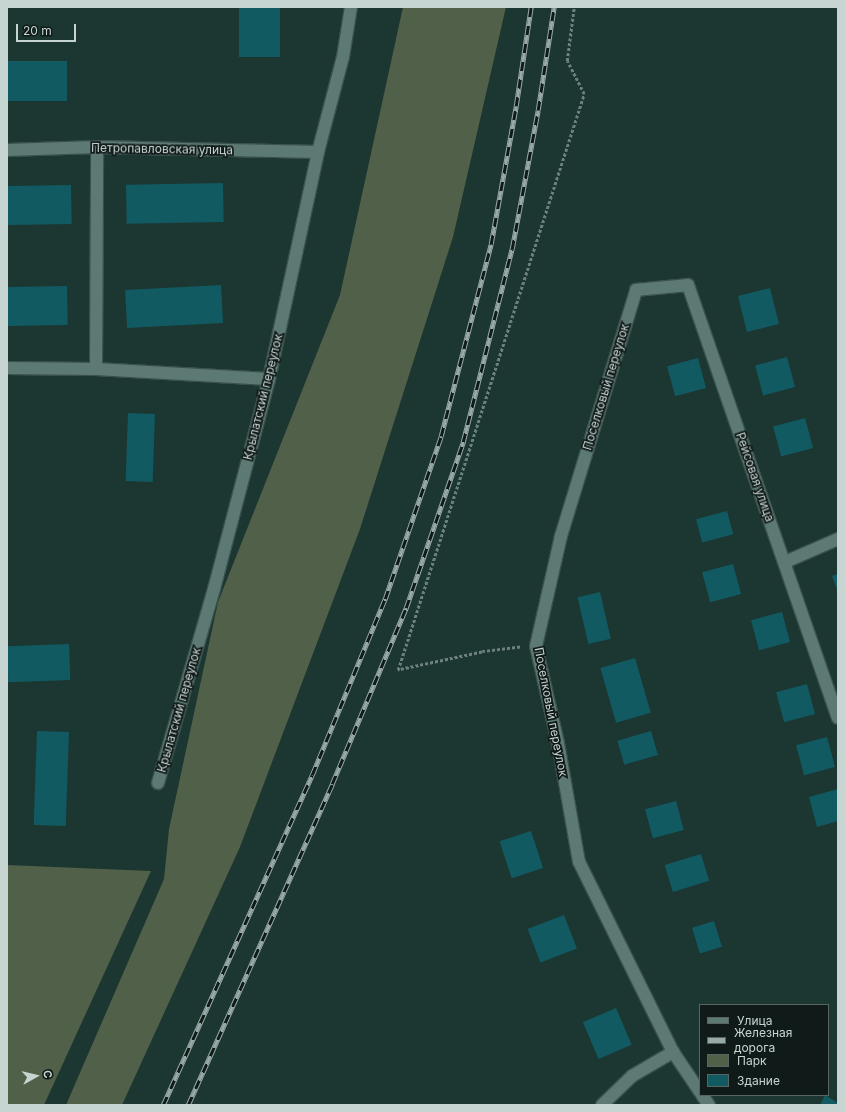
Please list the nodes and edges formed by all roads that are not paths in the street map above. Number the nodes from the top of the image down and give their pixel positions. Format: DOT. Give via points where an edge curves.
graph roads {
  1 [pos="351,7"];
  2 [pos="97,147"];
  3 [pos="7,150"];
  4 [pos="318,152"];
  5 [pos="636,290"];
  6 [pos="7,368"];
  7 [pos="96,369"];
  8 [pos="269,379"];
  9 [pos="838,539"];
  10 [pos="785,562"];
  11 [pos="838,718"];
  12 [pos="158,783"];
  13 [pos="673,1052"];
  14 [pos="699,1091"];
  15 [pos="703,1096"];
  16 [pos="602,1105"];
  17 [pos="708,1105"];
  1 -- 4 [label="street, Крылатский переулок" via="343,57"];
  2 -- 3 [label="street, Петропавловская улица"];
  2 -- 4 [label="street, Петропавловская улица"];
  2 -- 7 [label="street"];
  4 -- 8 [label="street, Крылатский переулок"];
  5 -- 10 [label="street, Рейсовая улица" via="688,285"];
  5 -- 13 [label="street, Поселковый переулок" via="560,536 536,646 558,743 580,862"];
  6 -- 7 [label="street"];
  7 -- 8 [label="street"];
  8 -- 12 [label="street, Крылатский переулок" via="214,589"];
  9 -- 10 [label="street"];
  10 -- 11 [label="street, Рейсовая улица"];
  13 -- 14 [label="street, Поселковый переулок"];
  13 -- 16 [label="street" via="632,1076"];
  15 -- 17 [label="street"];
}
